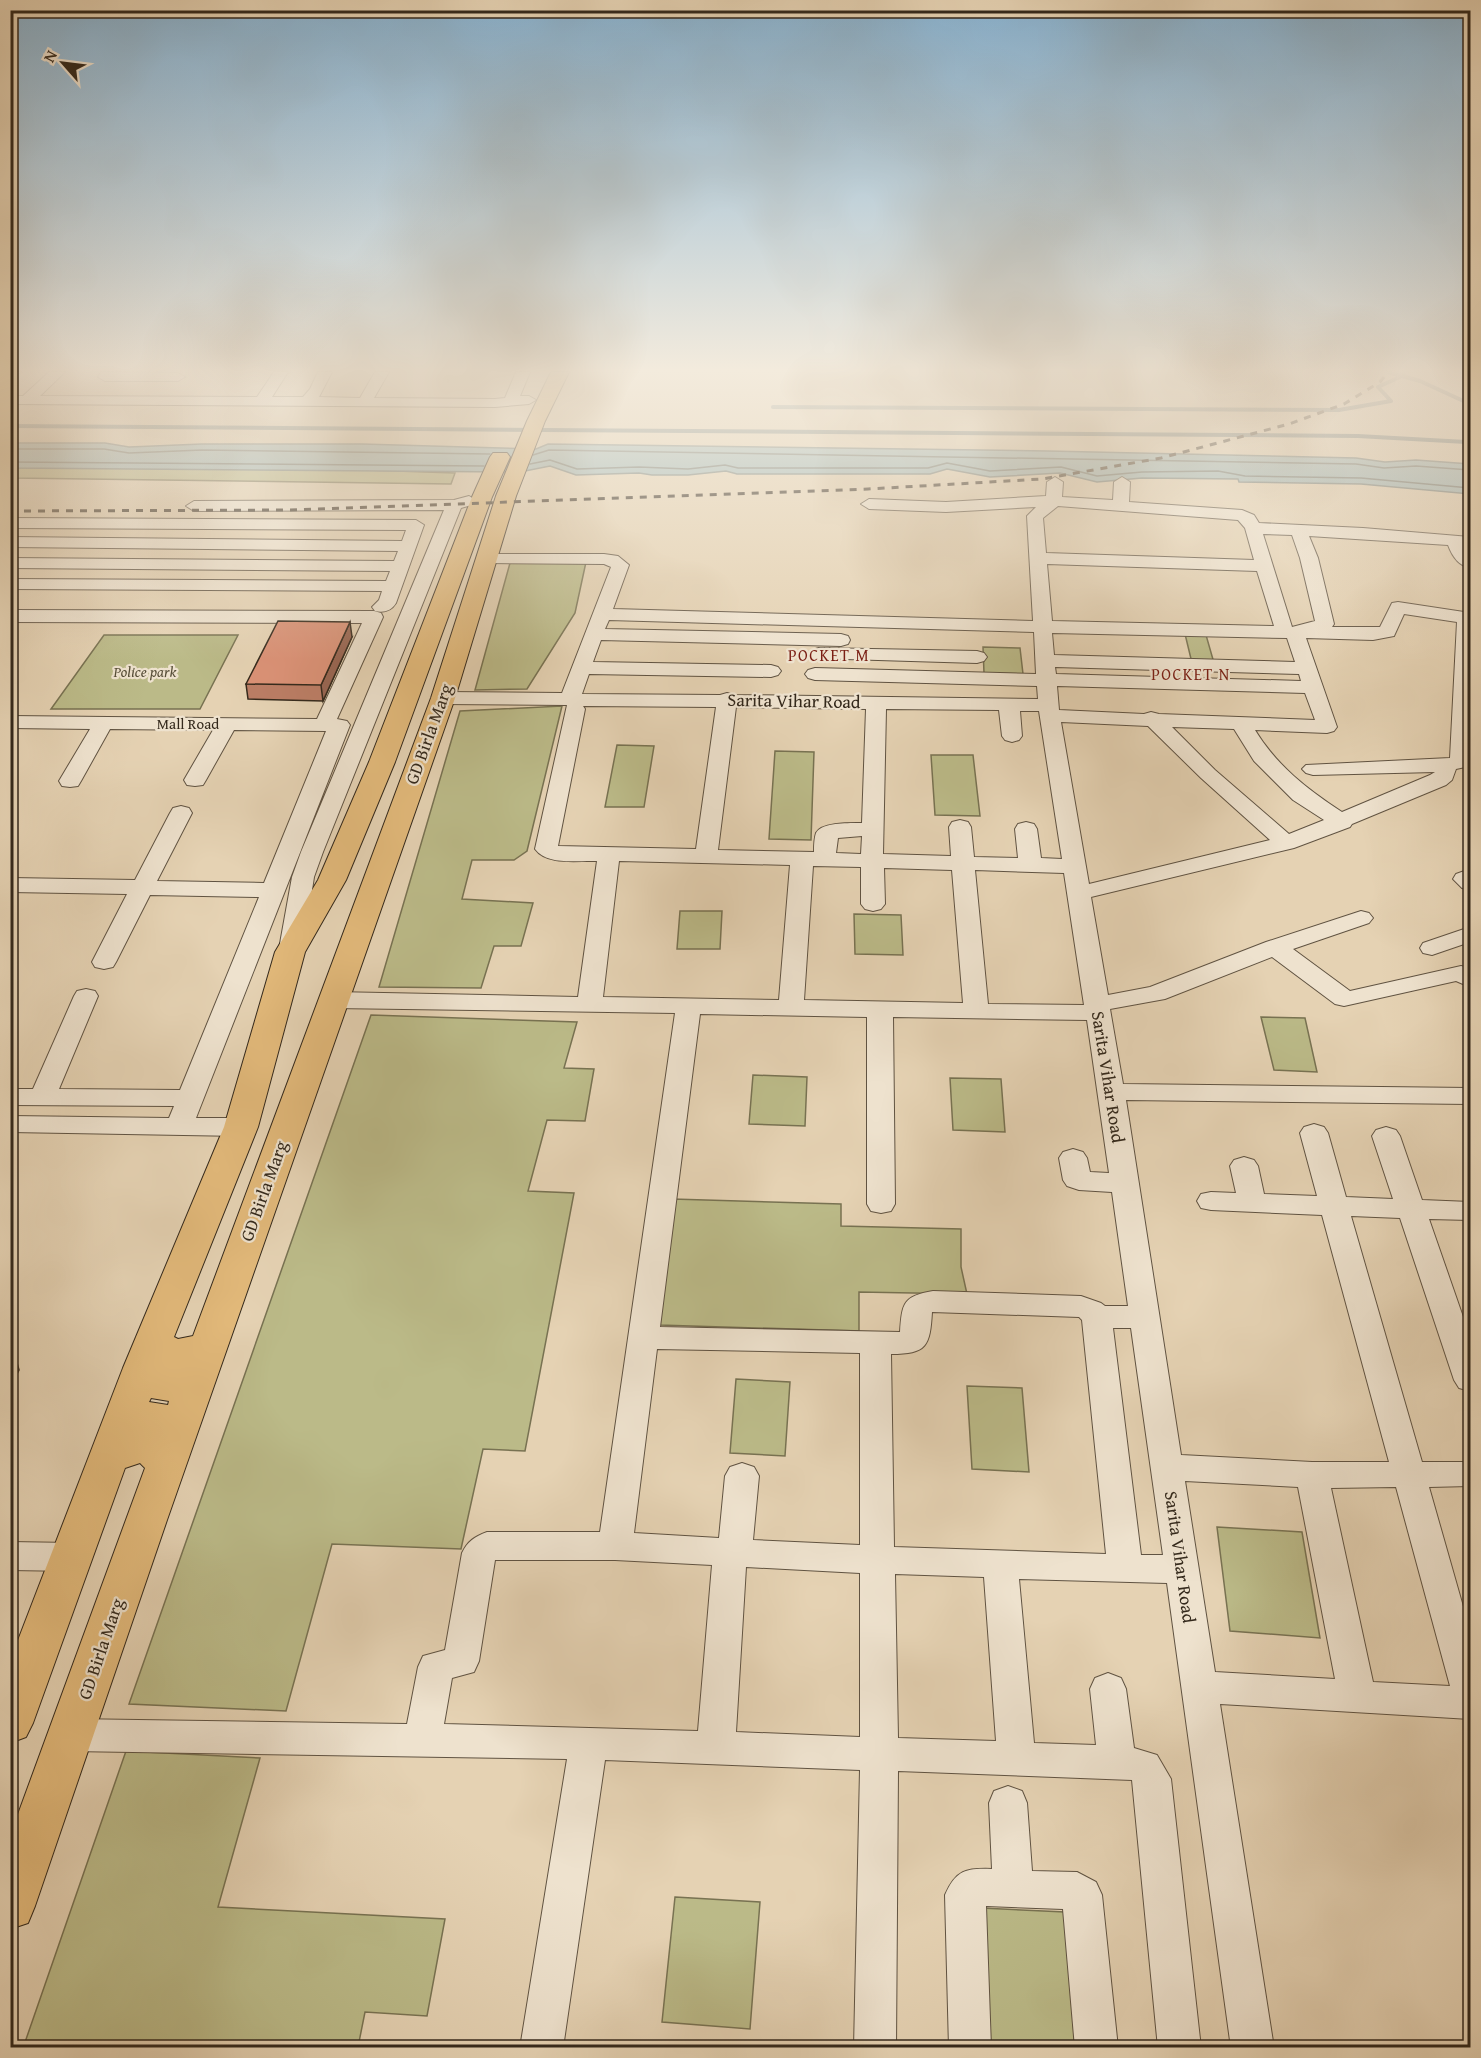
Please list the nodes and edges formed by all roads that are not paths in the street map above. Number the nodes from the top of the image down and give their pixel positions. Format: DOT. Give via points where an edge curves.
graph roads {
  1 [pos="496,468"];
  2 [pos="516,468"];
  3 [pos="1054,482"];
  4 [pos="1122,482"];
  5 [pos="988,488"];
  6 [pos="1054,501"];
  7 [pos="869,504"];
  8 [pos="177,506"];
  9 [pos="991,506"];
  10 [pos="1121,506"];
  11 [pos="466,509"];
  12 [pos="377,518"];
  13 [pos="205,519"];
  14 [pos="15,521"];
  15 [pos="132,523"];
  16 [pos="259,524"];
  17 [pos="1253,528"];
  18 [pos="1298,529"];
  19 [pos="1463,541"];
  20 [pos="10,542"];
  21 [pos="119,543"];
  22 [pos="169,544"];
  23 [pos="247,544"];
  24 [pos="366,546"];
  25 [pos="408,546"];
  26 [pos="487,558"];
  27 [pos="1038,558"];
  28 [pos="10,563"];
  29 [pos="1470,563"];
  30 [pos="150,564"];
  31 [pos="401,566"];
  32 [pos="1265,566"];
  33 [pos="10,584"];
  34 [pos="136,585"];
  35 [pos="326,586"];
  36 [pos="394,586"];
  37 [pos="381,607"];
  38 [pos="602,614"];
  39 [pos="114,616"];
  40 [pos="313,617"];
  41 [pos="1469,617"];
  42 [pos="13,619"];
  43 [pos="816,647"];
  44 [pos="1188,648"];
  45 [pos="1210,649"];
  46 [pos="587,650"];
  47 [pos="977,657"];
  48 [pos="1303,662"];
  49 [pos="771,671"];
  50 [pos="1047,675"];
  51 [pos="1468,680"];
  52 [pos="443,698"];
  53 [pos="727,699"];
  54 [pos="813,702"];
  55 [pos="876,702"];
  56 [pos="573,703"];
  57 [pos="1009,705"];
  58 [pos="1151,718"];
  59 [pos="10,722"];
  60 [pos="1240,722"];
  61 [pos="103,723"];
  62 [pos="227,724"];
  63 [pos="331,725"];
  64 [pos="381,725"];
  65 [pos="1012,736"];
  66 [pos="1459,762"];
  67 [pos="1313,769"];
  68 [pos="195,780"];
  69 [pos="70,781"];
  70 [pos="181,813"];
  71 [pos="1342,822"];
  72 [pos="960,827"];
  73 [pos="873,829"];
  74 [pos="1026,829"];
  75 [pos="1287,843"];
  76 [pos="609,854"];
  77 [pos="706,856"];
  78 [pos="813,859"];
  79 [pos="872,860"];
  80 [pos="962,862"];
  81 [pos="1030,864"];
  82 [pos="1470,876"];
  83 [pos="1077,880"];
  84 [pos="1470,883"];
  85 [pos="10,885"];
  86 [pos="143,889"];
  87 [pos="272,890"];
  88 [pos="873,904"];
  89 [pos="1361,918"];
  90 [pos="1470,934"];
  91 [pos="1275,947"];
  92 [pos="1432,948"];
  93 [pos="104,962"];
  94 [pos="1470,980"];
  95 [pos="86,996"];
  96 [pos="333,1000"];
  97 [pos="589,1005"];
  98 [pos="688,1007"];
  99 [pos="791,1009"];
  100 [pos="1097,1009"];
  101 [pos="880,1010"];
  102 [pos="976,1012"];
  103 [pos="1111,1092"];
  104 [pos="1470,1096"];
  105 [pos="10,1097"];
  106 [pos="42,1098"];
  107 [pos="189,1098"];
  108 [pos="10,1124"];
  109 [pos="179,1126"];
  110 [pos="242,1127"];
  111 [pos="1314,1133"];
  112 [pos="1386,1136"];
  113 [pos="1072,1158"];
  114 [pos="1244,1166"];
  115 [pos="1124,1183"];
  116 [pos="1212,1201"];
  117 [pos="1252,1202"];
  118 [pos="881,1204"];
  119 [pos="1334,1205"];
  120 [pos="1411,1208"];
  121 [pos="1470,1211"];
  122 [pos="233,1277"];
  123 [pos="170,1300"];
  124 [pos="1097,1317"];
  125 [pos="1144,1317"];
  126 [pos="642,1338"];
  127 [pos="875,1343"];
  128 [pos="1470,1380"];
  129 [pos="1167,1467"];
  130 [pos="1410,1474"];
  131 [pos="1470,1474"];
  132 [pos="1312,1475"];
  133 [pos="742,1476"];
  134 [pos="85,1519"];
  135 [pos="146,1520"];
  136 [pos="615,1546"];
  137 [pos="733,1552"];
  138 [pos="10,1556"];
  139 [pos="72,1557"];
  140 [pos="876,1560"];
  141 [pos="1000,1564"];
  142 [pos="1125,1569"];
  143 [pos="1182,1570"];
  144 [pos="1199,1687"];
  145 [pos="1108,1689"];
  146 [pos="1470,1693"];
  147 [pos="1357,1695"];
  148 [pos="1470,1702"];
  149 [pos="13,1712"];
  150 [pos="71,1735"];
  151 [pos="423,1740"];
  152 [pos="589,1743"];
  153 [pos="716,1748"];
  154 [pos="879,1754"];
  155 [pos="1016,1759"];
  156 [pos="1117,1762"];
  157 [pos="1008,1803"];
  158 [pos="1013,1889"];
  159 [pos="10,1906"];
  160 [pos="541,2048"];
  161 [pos="875,2048"];
  162 [pos="970,2048"];
  163 [pos="1097,2048"];
  164 [pos="1180,2048"];
  165 [pos="1253,2048"];
  1 -- 11 [label="main road, GD Birla Marg"];
  2 -- 26 [label="main road, GD Birla Marg"];
  3 -- 6 [label="street"];
  4 -- 10 [label="street"];
  5 -- 9 [label="street"];
  6 -- 9 [label="street"];
  6 -- 10 [label="street"];
  6 -- 27 [label="street" via="1035,514"];
  7 -- 9 [label="street"];
  8 -- 11 [label="street" via="344,504"];
  10 -- 17 [label="street" via="1238,514 1248,519"];
  11 -- 12 [label="street"];
  11 -- 64 [label="main road, GD Birla Marg"];
  12 -- 13 [label="street"];
  12 -- 16 [label="street"];
  12 -- 24 [label="street"];
  12 -- 25 [label="street" via="416,525"];
  13 -- 14 [label="street"];
  13 -- 15 [label="street"];
  13 -- 16 [label="street"];
  14 -- 15 [label="street"];
  15 -- 21 [label="street"];
  16 -- 23 [label="street"];
  17 -- 18 [label="street"];
  17 -- 32 [label="street"];
  18 -- 19 [label="street"];
  18 -- 48 [label="street" via="1325,624"];
  19 -- 29 [label="street" via="1460,553"];
  20 -- 21 [label="street"];
  21 -- 22 [label="street"];
  22 -- 23 [label="street"];
  22 -- 30 [label="street"];
  23 -- 24 [label="street"];
  24 -- 25 [label="street"];
  25 -- 31 [label="street"];
  26 -- 38 [label="street" via="618,562"];
  26 -- 52 [label="main road, GD Birla Marg"];
  27 -- 32 [label="street"];
  27 -- 50 [label="street"];
  28 -- 30 [label="street"];
  30 -- 31 [label="street"];
  30 -- 34 [label="street"];
  31 -- 36 [label="street"];
  32 -- 48 [label="street"];
  33 -- 34 [label="street"];
  34 -- 35 [label="street"];
  34 -- 39 [label="street"];
  35 -- 36 [label="street"];
  35 -- 40 [label="street"];
  36 -- 37 [label="street"];
  38 -- 43 [label="street"];
  38 -- 46 [label="street"];
  39 -- 40 [label="street"];
  39 -- 42 [label="street"];
  40 -- 63 [label="street" via="374,617"];
  41 -- 48 [label="street" via="1400,607 1395,609 1387,632"];
  41 -- 51 [label="street"];
  43 -- 46 [label="street"];
  43 -- 47 [label="street"];
  43 -- 50 [label="street"];
  43 -- 50 [label="street"];
  43 -- 54 [label="street"];
  44 -- 50 [label="street"];
  45 -- 48 [label="street"];
  46 -- 49 [label="street"];
  46 -- 56 [label="street"];
  48 -- 50 [label="street"];
  48 -- 50 [label="street"];
  48 -- 50 [label="street"];
  48 -- 60 [label="street" via="1327,727"];
  50 -- 57 [label="street, Sarita Vihar Road"];
  50 -- 58 [label="street"];
  50 -- 83 [label="street, Sarita Vihar Road"];
  51 -- 66 [label="street"];
  52 -- 56 [label="street, Sarita Vihar Road"];
  52 -- 96 [label="main road, GD Birla Marg"];
  53 -- 54 [label="street, Sarita Vihar Road"];
  53 -- 56 [label="street, Sarita Vihar Road"];
  53 -- 77 [label="street"];
  54 -- 55 [label="street, Sarita Vihar Road"];
  55 -- 57 [label="street, Sarita Vihar Road"];
  55 -- 73 [label="street"];
  56 -- 76 [label="street" via="546,849 552,853"];
  57 -- 65 [label="street"];
  58 -- 60 [label="street"];
  58 -- 75 [label="street"];
  59 -- 61 [label="street, Mall Road"];
  60 -- 71 [label="street" via="1262,757 1301,795"];
  61 -- 62 [label="street, Mall Road"];
  61 -- 69 [label="street"];
  62 -- 63 [label="street, Mall Road"];
  62 -- 68 [label="street"];
  63 -- 64 [label="street, Mall Road"];
  63 -- 87 [label="street"];
  64 -- 110 [label="main road, GD Birla Marg" via="332,880 290,952"];
  66 -- 67 [label="street"];
  66 -- 71 [label="street" via="1438,780"];
  70 -- 86 [label="street"];
  71 -- 75 [label="street"];
  72 -- 80 [label="street"];
  73 -- 78 [label="street" via="827,834"];
  73 -- 79 [label="street"];
  74 -- 81 [label="street"];
  75 -- 83 [label="street"];
  76 -- 77 [label="street"];
  76 -- 97 [label="street"];
  77 -- 78 [label="street"];
  78 -- 79 [label="street"];
  78 -- 99 [label="street"];
  79 -- 80 [label="street"];
  79 -- 88 [label="street"];
  80 -- 81 [label="street"];
  80 -- 102 [label="street"];
  81 -- 83 [label="street"];
  82 -- 84 [label="street" via="1464,879"];
  83 -- 100 [label="street, Sarita Vihar Road"];
  85 -- 86 [label="street"];
  86 -- 87 [label="street"];
  86 -- 93 [label="street"];
  87 -- 107 [label="street"];
  89 -- 91 [label="street"];
  90 -- 92 [label="street"];
  91 -- 94 [label="street" via="1344,999 1461,973"];
  91 -- 100 [label="street" via="1156,994"];
  95 -- 106 [label="street"];
  96 -- 97 [label="street"];
  96 -- 122 [label="main road, GD Birla Marg"];
  97 -- 98 [label="street"];
  98 -- 99 [label="street"];
  98 -- 126 [label="street"];
  99 -- 101 [label="street"];
  100 -- 102 [label="street"];
  100 -- 103 [label="street, Sarita Vihar Road"];
  101 -- 102 [label="street"];
  101 -- 118 [label="street"];
  103 -- 104 [label="street"];
  103 -- 115 [label="street, Sarita Vihar Road"];
  105 -- 106 [label="street"];
  106 -- 107 [label="street"];
  107 -- 109 [label="street"];
  108 -- 109 [label="street"];
  109 -- 110 [label="street"];
  110 -- 123 [label="main road, GD Birla Marg"];
  111 -- 119 [label="street"];
  112 -- 120 [label="street"];
  113 -- 115 [label="street" via="1079,1181"];
  114 -- 117 [label="street"];
  115 -- 125 [label="street, Sarita Vihar Road"];
  116 -- 117 [label="street"];
  117 -- 119 [label="street"];
  119 -- 120 [label="street"];
  119 -- 130 [label="street"];
  120 -- 121 [label="street"];
  120 -- 128 [label="street"];
  122 -- 123 [label="main road" via="204,1310 178,1380 171,1386 160,1387 155,1384 156,1372 176,1316"];
  122 -- 135 [label="main road, GD Birla Marg"];
  123 -- 134 [label="main road, GD Birla Marg"];
  124 -- 125 [label="street"];
  124 -- 127 [label="street" via="1080,1307 933,1301 917,1308 915,1338 909,1342"];
  124 -- 142 [label="street"];
  125 -- 129 [label="street, Sarita Vihar Road"];
  126 -- 127 [label="street"];
  126 -- 136 [label="street"];
  127 -- 140 [label="street"];
  129 -- 132 [label="street"];
  129 -- 143 [label="street, Sarita Vihar Road"];
  130 -- 131 [label="street"];
  130 -- 132 [label="street"];
  130 -- 146 [label="street"];
  132 -- 147 [label="street"];
  133 -- 137 [label="street"];
  134 -- 135 [label="main road" via="104,1500 137,1425 153,1417 165,1423 145,1495"];
  134 -- 139 [label="main road, GD Birla Marg"];
  135 -- 150 [label="main road, GD Birla Marg"];
  136 -- 137 [label="street"];
  136 -- 151 [label="street" via="495,1544 479,1552 461,1661 436,1667"];
  137 -- 140 [label="street"];
  137 -- 153 [label="street"];
  138 -- 139 [label="street"];
  139 -- 149 [label="main road, GD Birla Marg"];
  140 -- 141 [label="street"];
  140 -- 154 [label="street"];
  141 -- 142 [label="street"];
  141 -- 155 [label="street"];
  142 -- 143 [label="street"];
  143 -- 144 [label="street, Sarita Vihar Road"];
  144 -- 147 [label="street"];
  144 -- 165 [label="street, Sarita Vihar Road"];
  145 -- 156 [label="street"];
  147 -- 148 [label="street"];
  150 -- 151 [label="street"];
  150 -- 159 [label="main road, GD Birla Marg"];
  151 -- 152 [label="street"];
  152 -- 153 [label="street"];
  152 -- 160 [label="street"];
  153 -- 154 [label="street"];
  154 -- 155 [label="street"];
  154 -- 161 [label="street"];
  155 -- 156 [label="street"];
  156 -- 164 [label="street" via="1144,1767 1152,1779"];
  157 -- 158 [label="street"];
  158 -- 162 [label="street" via="973,1887 965,1895"];
  158 -- 163 [label="street" via="1082,1894"];
}
